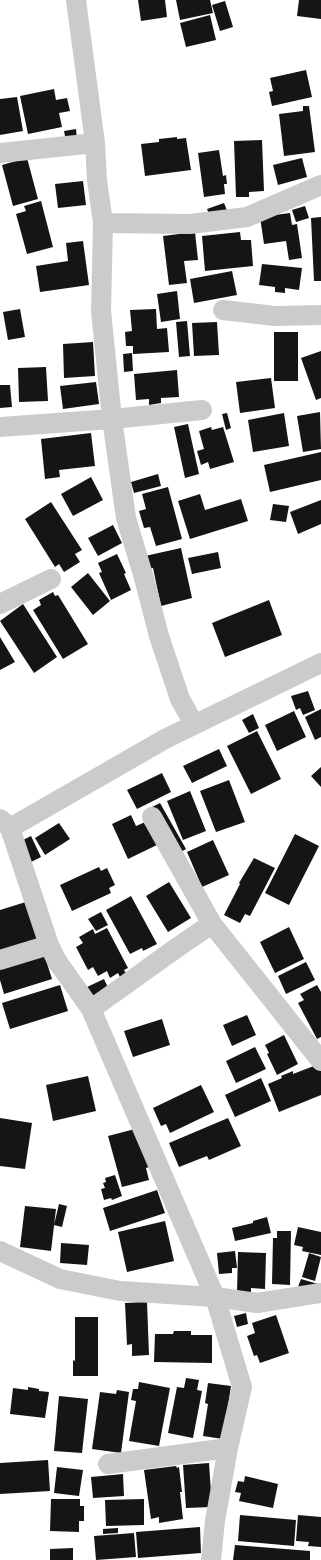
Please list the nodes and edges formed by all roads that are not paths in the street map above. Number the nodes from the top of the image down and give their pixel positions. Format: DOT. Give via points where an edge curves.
graph roads {
  1 [pos="76,0"];
  2 [pos="95,143"];
  3 [pos="0,153"];
  4 [pos="321,185"];
  5 [pos="103,223"];
  6 [pos="222,310"];
  7 [pos="321,315"];
  8 [pos="202,410"];
  9 [pos="112,419"];
  10 [pos="0,427"];
  11 [pos="51,579"];
  12 [pos="0,604"];
  13 [pos="321,663"];
  14 [pos="180,699"];
  15 [pos="194,724"];
  16 [pos="165,739"];
  17 [pos="152,817"];
  18 [pos="3,821"];
  19 [pos="212,924"];
  20 [pos="49,945"];
  21 [pos="0,960"];
  22 [pos="91,1009"];
  23 [pos="321,1061"];
  24 [pos="0,1251"];
  25 [pos="321,1293"];
  26 [pos="215,1297"];
  27 [pos="228,1448"];
  28 [pos="108,1464"];
  29 [pos="211,1560"];
  1 -- 2 [label="street"];
  2 -- 3 [label="street"];
  2 -- 5 [label="street"];
  4 -- 5 [label="street" via="246,217 190,224"];
  5 -- 9 [label="street" via="101,311"];
  6 -- 7 [label="street" via="275,316"];
  8 -- 9 [label="street"];
  9 -- 10 [label="street"];
  9 -- 14 [label="street" via="126,518 159,636"];
  11 -- 12 [label="street"];
  13 -- 15 [label="street"];
  14 -- 15 [label="street"];
  14 -- 16 [label="street"];
  15 -- 16 [label="street"];
  16 -- 18 [label="street"];
  17 -- 19 [label="street"];
  18 -- 20 [label="street"];
  19 -- 22 [label="street" via="174,948"];
  19 -- 23 [label="street"];
  20 -- 21 [label="street"];
  20 -- 22 [label="street" via="57,961"];
  22 -- 26 [label="street"];
  24 -- 26 [label="street" via="60,1279 120,1291"];
  25 -- 26 [label="street" via="257,1303"];
  26 -- 27 [label="street" via="242,1387"];
  27 -- 28 [label="street"];
  27 -- 29 [label="street"];
}
